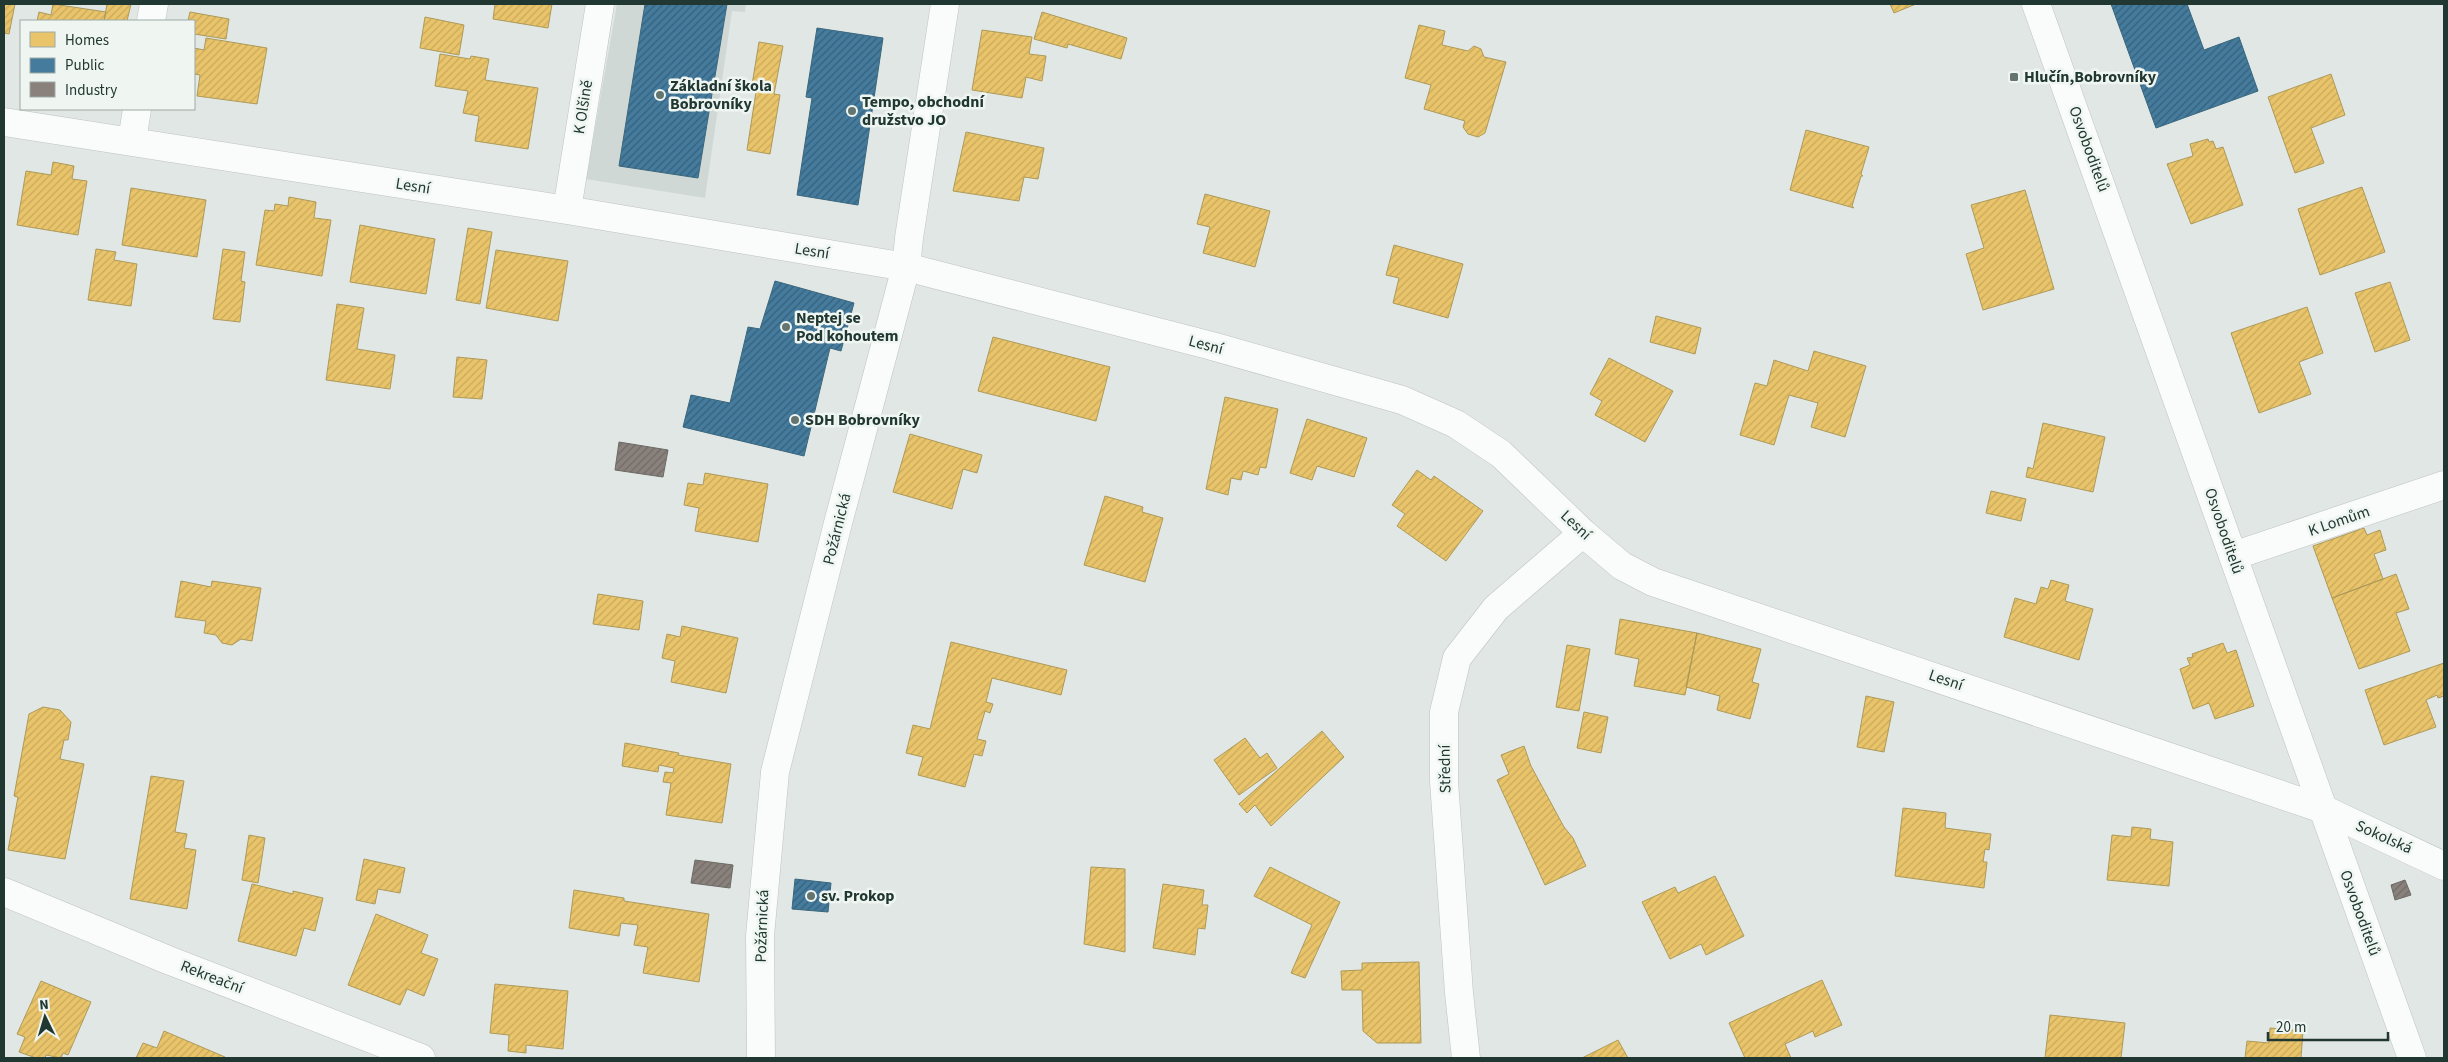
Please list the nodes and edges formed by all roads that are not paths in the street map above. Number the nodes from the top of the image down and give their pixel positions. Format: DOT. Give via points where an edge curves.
graph roads {
  1 [pos="154,4"];
  2 [pos="600,4"];
  3 [pos="945,4"];
  4 [pos="2036,4"];
  5 [pos="151,20"];
  6 [pos="137,110"];
  7 [pos="4,122"];
  8 [pos="132,142"];
  9 [pos="567,210"];
  10 [pos="906,267"];
  11 [pos="2444,485"];
  12 [pos="1583,533"];
  13 [pos="2233,556"];
  14 [pos="2323,809"];
  15 [pos="2444,866"];
  16 [pos="4,892"];
  17 [pos="421,1058"];
  18 [pos="761,1058"];
  19 [pos="1466,1058"];
  20 [pos="2412,1058"];
  1 -- 5 [label="street"];
  2 -- 9 [label="street, K Olšině"];
  3 -- 10 [label="street, Požárnická"];
  4 -- 13 [label="street, Osvoboditelů"];
  6 -- 8 [label="street"];
  7 -- 8 [label="street, Lesní"];
  8 -- 9 [label="street, Lesní"];
  9 -- 10 [label="street, Lesní"];
  10 -- 12 [label="street, Lesní" via="1212,346 1402,400 1456,424 1501,454"];
  10 -- 18 [label="street, Požárnická" via="775,772 760,936"];
  11 -- 13 [label="street, K Lomům"];
  12 -- 14 [label="street, Lesní" via="1622,566 1653,582"];
  12 -- 19 [label="street, Střední" via="1496,608 1458,658 1444,712 1444,781"];
  13 -- 14 [label="street, Osvoboditelů"];
  14 -- 15 [label="street, Sokolská"];
  14 -- 20 [label="street, Osvoboditelů"];
  16 -- 17 [label="street, Rekreační" via="168,960"];
}
